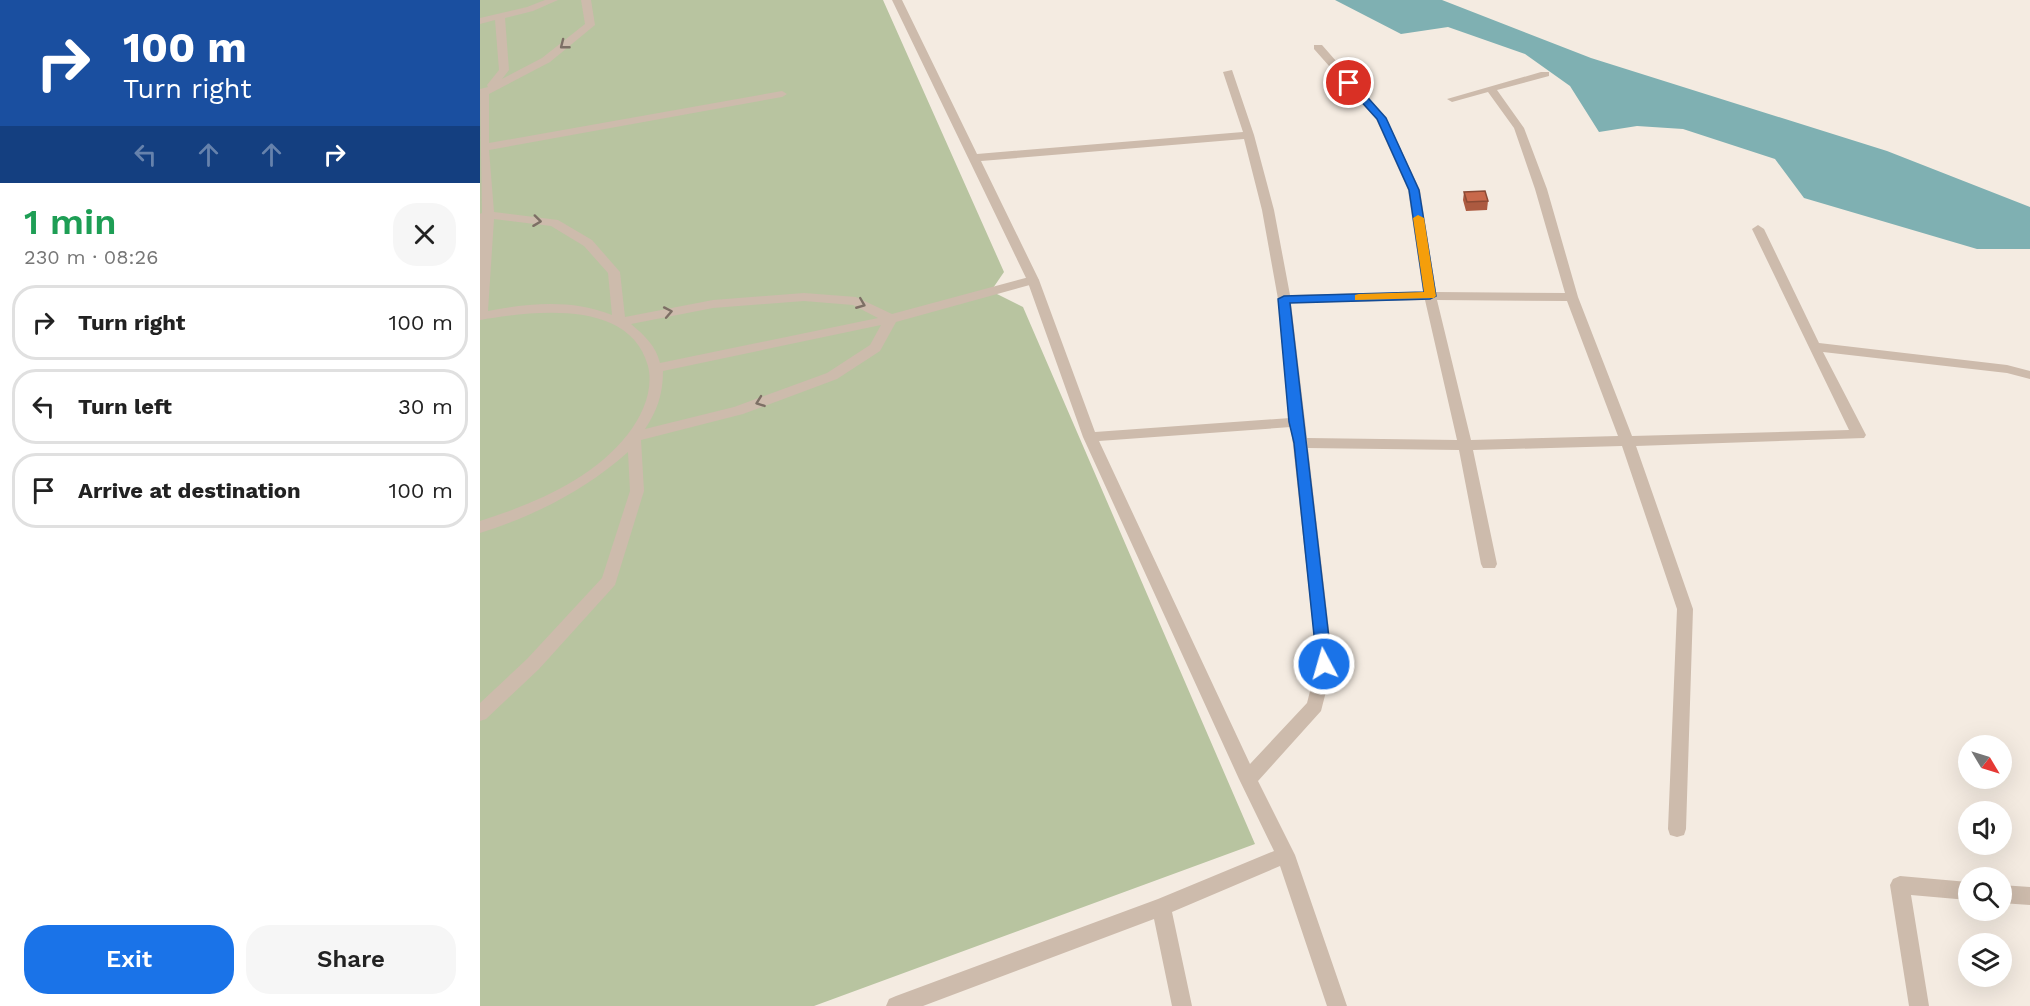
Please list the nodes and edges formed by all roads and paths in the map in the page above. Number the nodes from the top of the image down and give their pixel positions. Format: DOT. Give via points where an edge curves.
graph roads {
  1 [pos="553,0"];
  2 [pos="586,0"];
  3 [pos="897,0"];
  4 [pos="500,18"];
  5 [pos="480,21"];
  6 [pos="1318,47"];
  7 [pos="1228,72"];
  8 [pos="1545,74"];
  9 [pos="1491,88"];
  10 [pos="481,92"];
  11 [pos="782,94"];
  12 [pos="1452,99"];
  13 [pos="1249,135"];
  14 [pos="482,148"];
  15 [pos="973,158"];
  16 [pos="484,217"];
  17 [pos="1758,228"];
  18 [pos="1033,280"];
  19 [pos="1430,296"];
  20 [pos="1572,297"];
  21 [pos="1284,299"];
  22 [pos="480,316"];
  23 [pos="891,319"];
  24 [pos="619,322"];
  25 [pos="1814,347"];
  26 [pos="658,369"];
  27 [pos="2030,375"];
  28 [pos="1296,422"];
  29 [pos="634,437"];
  30 [pos="1090,437"];
  31 [pos="1627,440"];
  32 [pos="1301,443"];
  33 [pos="1465,445"];
  34 [pos="480,528"];
  35 [pos="1489,564"];
  36 [pos="480,714"];
  37 [pos="1248,779"];
  38 [pos="1677,829"];
  39 [pos="1286,855"];
  40 [pos="1958,890"];
  41 [pos="2012,895"];
  42 [pos="2030,896"];
  43 [pos="1161,907"];
  44 [pos="896,1006"];
  45 [pos="1182,1006"];
  46 [pos="1337,1006"];
  47 [pos="1919,1006"];
  1 -- 4 [label="street"];
  2 -- 10 [label="street, one-way" via="590,25 546,60"];
  3 -- 15 [label="street"];
  4 -- 5 [label="street"];
  4 -- 10 [label="street" via="504,70"];
  6 -- 19 [label="street" via="1381,118 1414,190"];
  7 -- 13 [label="street"];
  8 -- 9 [label="street"];
  9 -- 12 [label="street"];
  9 -- 20 [label="street" via="1519,128"];
  10 -- 14 [label="street"];
  11 -- 14 [label="street"];
  13 -- 15 [label="street"];
  13 -- 21 [label="street"];
  14 -- 16 [label="street"];
  15 -- 18 [label="street"];
  16 -- 22 [label="street"];
  16 -- 24 [label="street, one-way" via="554,223 588,243 614,272"];
  17 -- 25 [label="street"];
  18 -- 23 [label="street"];
  18 -- 30 [label="street"];
  19 -- 20 [label="street"];
  19 -- 21 [label="street"];
  19 -- 33 [label="street"];
  20 -- 31 [label="street"];
  21 -- 28 [label="street"];
  22 -- 24 [label="street" via="533,308 580,310"];
  24 -- 23 [label="street, one-way" via="713,304 804,297 856,301"];
  23 -- 26 [label="street"];
  23 -- 29 [label="street, one-way" via="875,348 832,376 738,411"];
  24 -- 26 [label="street" via="645,341"];
  25 -- 27 [label="street"];
  25 -- 31 [label="street" via="1859,435"];
  26 -- 29 [label="street" via="654,401"];
  28 -- 30 [label="street"];
  28 -- 32 [label="street"];
  29 -- 34 [label="street" via="594,475 538,507"];
  29 -- 36 [label="street" via="637,491 609,581 533,664"];
  30 -- 37 [label="street"];
  31 -- 33 [label="street"];
  31 -- 38 [label="street" via="1685,609"];
  32 -- 33 [label="street"];
  32 -- 37 [label="street" via="1324,664 1315,706"];
  33 -- 35 [label="street"];
  37 -- 39 [label="street"];
  39 -- 43 [label="street"];
  39 -- 46 [label="street"];
  40 -- 47 [label="street" via="1900,885"];
  41 -- 42 [label="street"];
  43 -- 44 [label="street"];
  43 -- 45 [label="street"];
}
